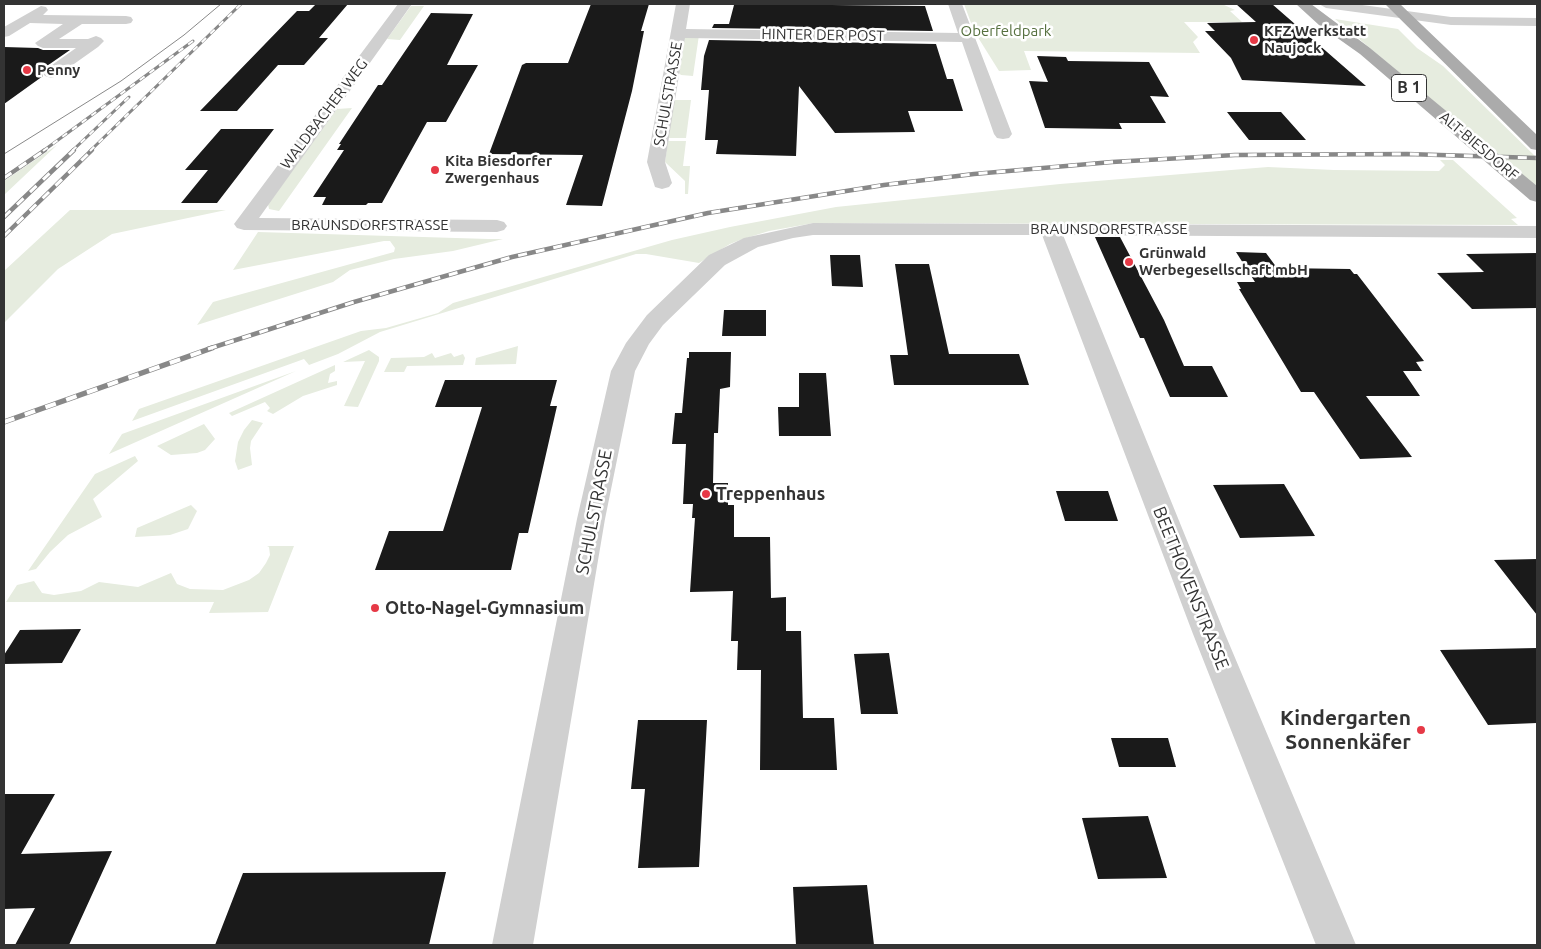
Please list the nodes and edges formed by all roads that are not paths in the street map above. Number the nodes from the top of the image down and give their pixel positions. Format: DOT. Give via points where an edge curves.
graph roads {
  1 [pos="51,4"];
  2 [pos="131,4"];
  3 [pos="405,4"];
  4 [pos="683,4"];
  5 [pos="955,4"];
  6 [pos="1303,4"];
  7 [pos="1326,4"];
  8 [pos="1392,4"];
  9 [pos="1406,16"];
  10 [pos="27,19"];
  11 [pos="78,20"];
  12 [pos="111,20"];
  13 [pos="1537,22"];
  14 [pos="4,33"];
  15 [pos="678,33"];
  16 [pos="967,38"];
  17 [pos="93,44"];
  18 [pos="51,73"];
  19 [pos="1003,134"];
  20 [pos="1537,145"];
  21 [pos="662,183"];
  22 [pos="1537,196"];
  23 [pos="244,224"];
  24 [pos="497,226"];
  25 [pos="1050,228"];
  26 [pos="1537,232"];
  27 [pos="695,280"];
  28 [pos="512,945"];
  29 [pos="1336,945"];
  1 -- 10 [label="street"];
  2 -- 12 [label="street"];
  3 -- 23 [label="street, WALDBACHER WEG"];
  4 -- 15 [label="street, SCHULSTRASSE"];
  5 -- 16 [label="street"];
  6 -- 22 [label="main road, ALT-BIESDORF / B 1" via="1365,51"];
  7 -- 9 [label="street"];
  8 -- 9 [label="main road"];
  9 -- 13 [label="street"];
  9 -- 20 [label="main road"];
  10 -- 11 [label="street"];
  10 -- 14 [label="street"];
  11 -- 12 [label="street"];
  11 -- 17 [label="street" via="43,43"];
  12 -- 17 [label="street" via="126,20"];
  15 -- 16 [label="street, HINTER DER POST"];
  15 -- 21 [label="street, SCHULSTRASSE" via="656,162"];
  16 -- 19 [label="street"];
  17 -- 18 [label="street"];
  23 -- 24 [label="street, BRAUNSDORFSTRASSE"];
  25 -- 26 [label="street, BRAUNSDORFSTRASSE"];
  25 -- 27 [label="street, BRAUNSDORFSTRASSE" via="813,229 764,238 739,248 717,260"];
  25 -- 29 [label="street, BEETHOVENSTRASSE" via="1212,643"];
  27 -- 28 [label="street, SCHULSTRASSE" via="655,320 623,371 591,519"];
}
